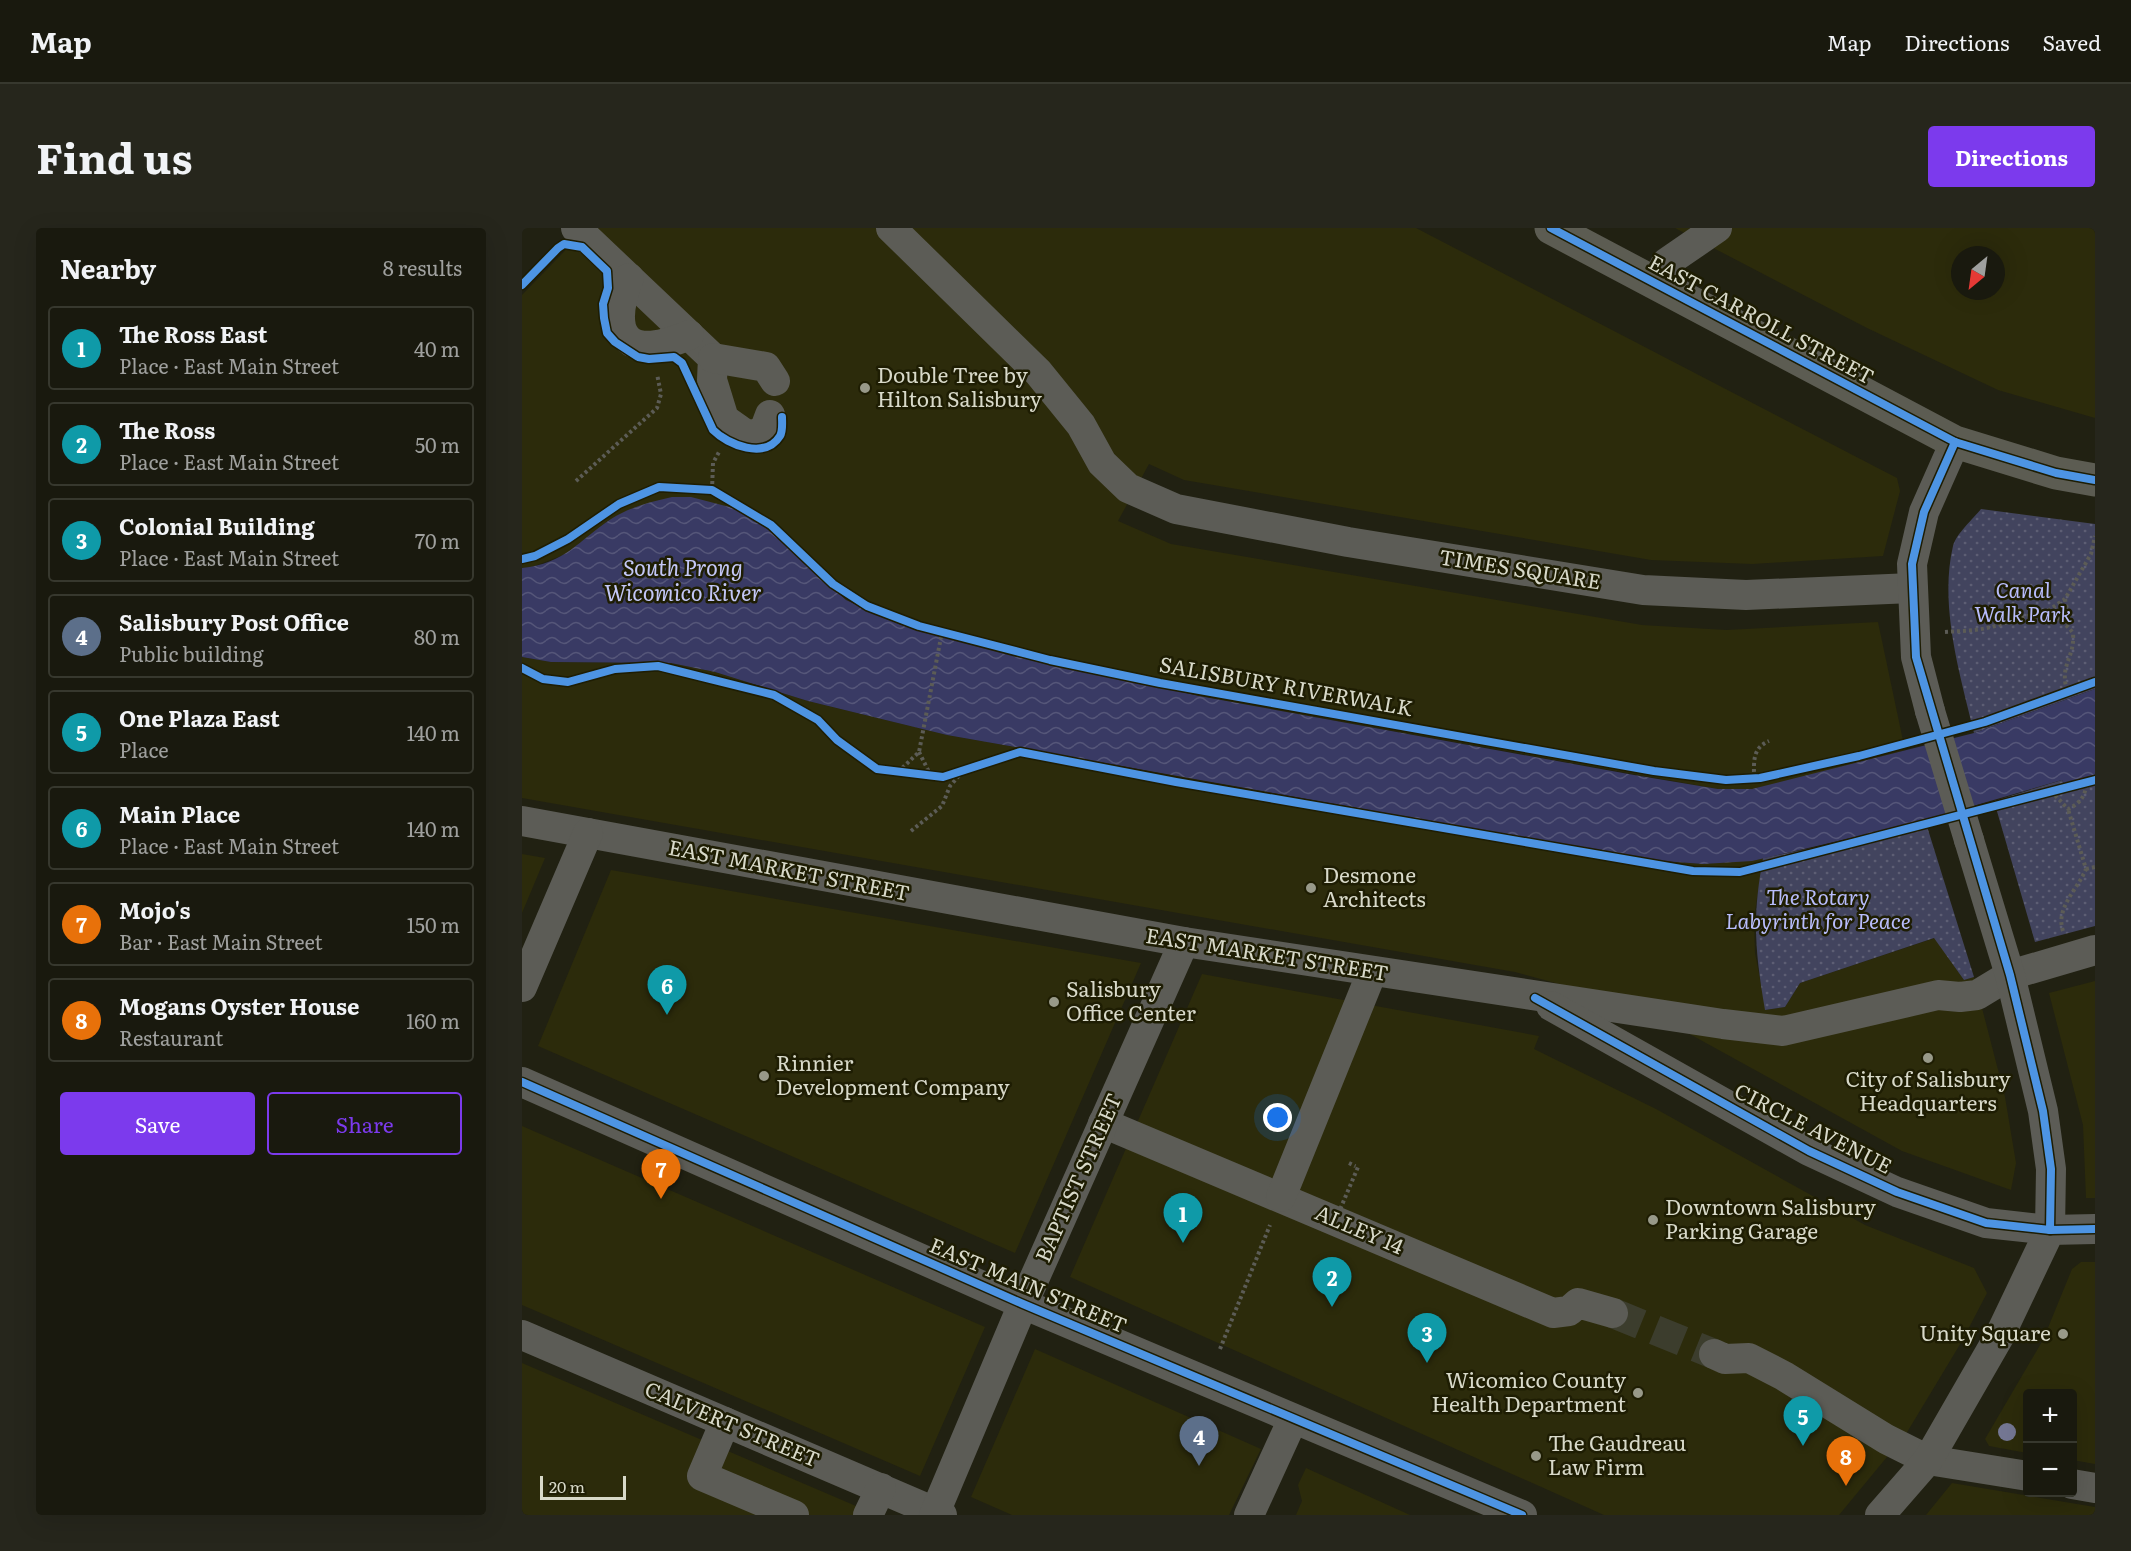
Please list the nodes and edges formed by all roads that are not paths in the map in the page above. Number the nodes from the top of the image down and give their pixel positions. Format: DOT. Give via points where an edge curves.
graph roads {
  1 [pos="576,228"];
  2 [pos="1551,228"];
  3 [pos="1717,228"];
  4 [pos="902,232"];
  5 [pos="629,278"];
  6 [pos="1656,284"];
  7 [pos="689,335"];
  8 [pos="713,358"];
  9 [pos="775,381"];
  10 [pos="770,415"];
  11 [pos="1955,442"];
  12 [pos="2095,480"];
  13 [pos="1912,588"];
  14 [pos="522,821"];
  15 [pos="588,832"];
  16 [pos="1184,942"];
  17 [pos="2095,950"];
  18 [pos="1372,972"];
  19 [pos="2010,975"];
  20 [pos="522,987"];
  21 [pos="1535,998"];
  22 [pos="522,1082"];
  23 [pos="1104,1124"];
  24 [pos="1281,1197"];
  25 [pos="2095,1229"];
  26 [pos="2050,1230"];
  27 [pos="1023,1304"];
  28 [pos="1613,1313"];
  29 [pos="522,1335"];
  30 [pos="1714,1354"];
  31 [pos="1293,1419"];
  32 [pos="725,1422"];
  33 [pos="1928,1460"];
  34 [pos="2023,1476"];
  35 [pos="2077,1485"];
  36 [pos="881,1488"];
  37 [pos="2095,1488"];
  38 [pos="937,1514"];
  39 [pos="794,1515"];
  40 [pos="868,1515"];
  41 [pos="1249,1515"];
  42 [pos="1522,1515"];
  43 [pos="1880,1515"];
  1 -- 5 [label="street"];
  2 -- 6 [label="main road, EAST CARROLL STREET"];
  3 -- 6 [label="street" via="1666,263"];
  4 -- 13 [label="street, TIMES SQUARE" via="1038,372 1081,425 1102,463 1134,490 1176,509 1348,542 1643,590 1746,596"];
  5 -- 7 [label="street"];
  5 -- 7 [label="street" via="618,314 620,328 629,340 648,347 666,345"];
  6 -- 11 [label="main road, EAST CARROLL STREET"];
  7 -- 8 [label="street"];
  8 -- 9 [label="street" via="766,368"];
  8 -- 10 [label="street" via="712,380 724,419 748,436 764,431"];
  11 -- 12 [label="main road, EAST CARROLL STREET" via="2056,473"];
  11 -- 13 [label="street" via="1924,512 1912,564"];
  13 -- 19 [label="street, bridge" via="1916,657"];
  14 -- 15 [label="street, EAST MARKET STREET"];
  15 -- 16 [label="street, EAST MARKET STREET"];
  15 -- 20 [label="street"];
  16 -- 18 [label="street, EAST MARKET STREET"];
  16 -- 23 [label="street, BAPTIST STREET"];
  17 -- 19 [label="street, EAST MARKET STREET"];
  18 -- 21 [label="street, EAST MARKET STREET"];
  18 -- 24 [label="street"];
  19 -- 21 [label="street, EAST MARKET STREET" via="1977,995 1938,995 1783,1031"];
  19 -- 26 [label="street" via="2043,1111 2051,1169"];
  21 -- 26 [label="street, CIRCLE AVENUE" via="1809,1151 1897,1192 1986,1223"];
  22 -- 27 [label="street, EAST MAIN STREET"];
  23 -- 24 [label="street, ALLEY 14"];
  23 -- 27 [label="street, BAPTIST STREET"];
  24 -- 28 [label="street, ALLEY 14" via="1554,1313 1569,1311 1578,1303"];
  25 -- 26 [label="street, CIRCLE AVENUE"];
  26 -- 33 [label="street" via="2000,1335"];
  27 -- 31 [label="street, EAST MAIN STREET"];
  27 -- 38 [label="street, BAPTIST STREET"];
  29 -- 32 [label="street, CALVERT STREET"];
  30 -- 33 [label="street" via="1725,1359 1749,1359 1784,1376 1886,1439"];
  31 -- 41 [label="street"];
  31 -- 42 [label="street, EAST MAIN STREET"];
  32 -- 36 [label="street, CALVERT STREET"];
  32 -- 39 [label="street" via="702,1476"];
  33 -- 34 [label="street"];
  33 -- 43 [label="street"];
  35 -- 37 [label="street"];
  36 -- 38 [label="street, CALVERT STREET"];
  36 -- 40 [label="street"];
}
